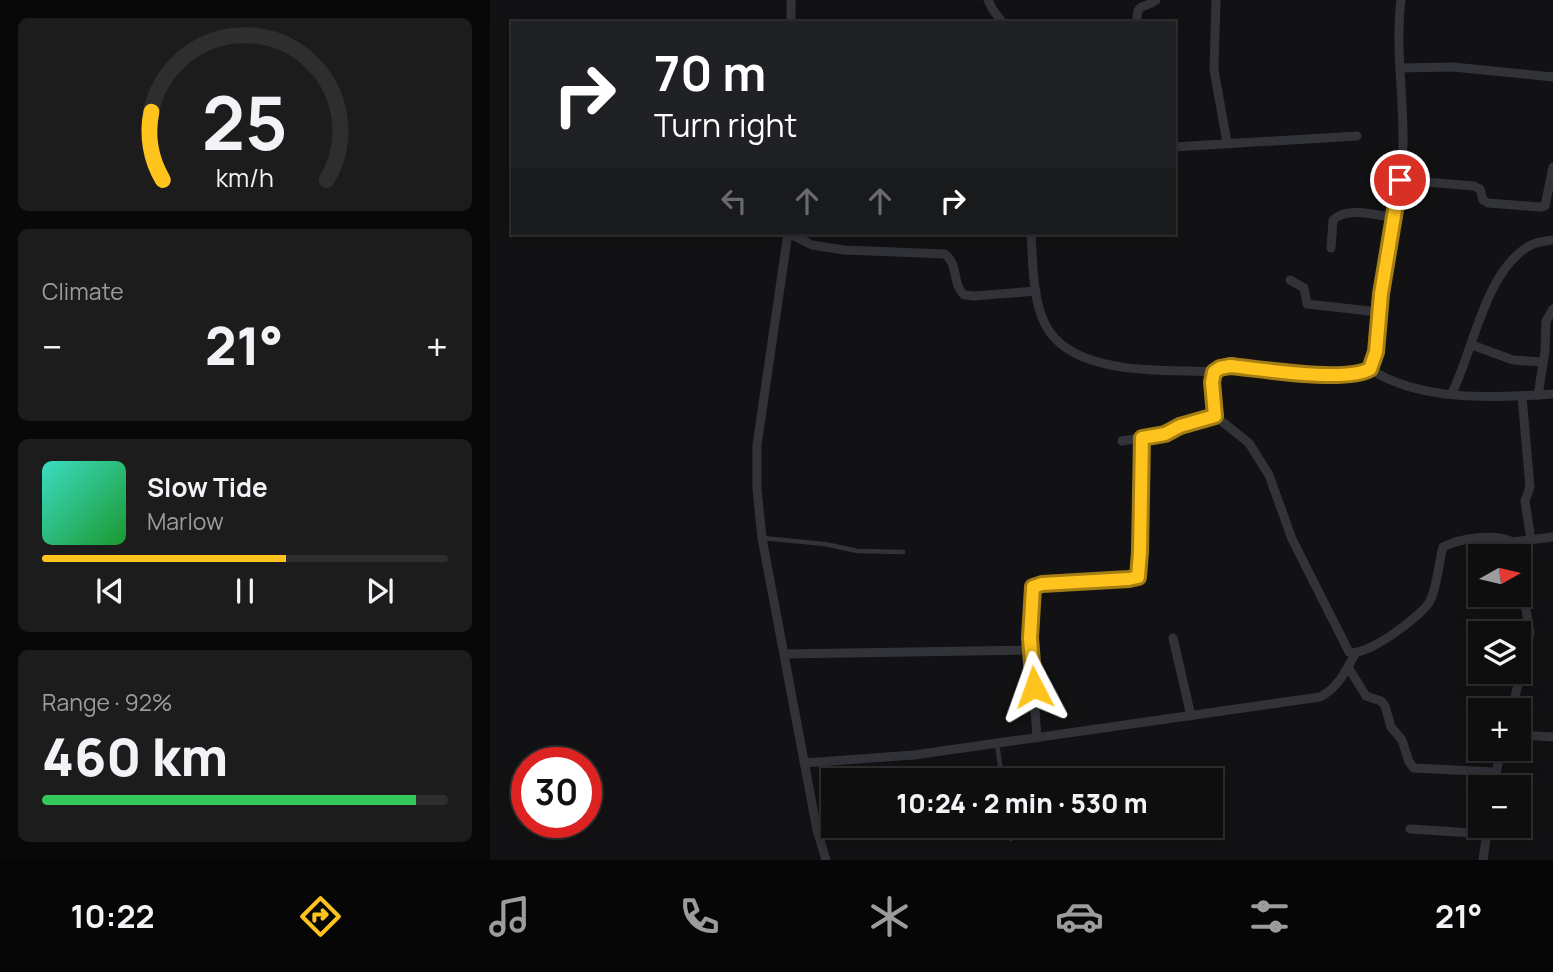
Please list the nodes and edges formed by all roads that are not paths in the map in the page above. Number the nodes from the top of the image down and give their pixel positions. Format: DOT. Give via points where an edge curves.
graph roads {
  1 [pos="791,0"];
  2 [pos="988,0"];
  3 [pos="1156,0"];
  4 [pos="1216,0"];
  5 [pos="1401,0"];
  6 [pos="792,21"];
  7 [pos="1001,21"];
  8 [pos="1137,21"];
  9 [pos="1400,68"];
  10 [pos="1553,78"];
  11 [pos="1357,136"];
  12 [pos="1227,142"];
  13 [pos="1176,147"];
  14 [pos="1553,167"];
  15 [pos="1400,180"];
  16 [pos="1395,218"];
  17 [pos="788,235"];
  18 [pos="792,235"];
  19 [pos="1031,235"];
  20 [pos="1553,240"];
  21 [pos="1331,248"];
  22 [pos="1290,281"];
  23 [pos="1037,290"];
  24 [pos="1553,309"];
  25 [pos="1379,312"];
  26 [pos="1472,345"];
  27 [pos="1543,362"];
  28 [pos="1370,369"];
  29 [pos="1213,377"];
  30 [pos="1452,393"];
  31 [pos="1553,394"];
  32 [pos="1538,395"];
  33 [pos="1522,397"];
  34 [pos="1215,416"];
  35 [pos="1142,438"];
  36 [pos="1122,442"];
  37 [pos="1553,537"];
  38 [pos="762,538"];
  39 [pos="1531,540"];
  40 [pos="1513,542"];
  41 [pos="903,552"];
  42 [pos="1525,607"];
  43 [pos="1173,638"];
  44 [pos="1031,650"];
  45 [pos="785,654"];
  46 [pos="1355,654"];
  47 [pos="1348,667"];
  48 [pos="1515,698"];
  49 [pos="1191,716"];
  50 [pos="1531,736"];
  51 [pos="1553,737"];
  52 [pos="1037,738"];
  53 [pos="997,743"];
  54 [pos="1498,761"];
  55 [pos="804,764"];
  56 [pos="1000,768"];
  57 [pos="1495,772"];
  58 [pos="1495,775"];
  59 [pos="1410,829"];
  60 [pos="1468,830"];
  61 [pos="1486,838"];
  62 [pos="826,860"];
  63 [pos="1483,860"];
  1 -- 6 [label="street"];
  2 -- 7 [label="street"];
  3 -- 8 [label="street" via="1139,7"];
  4 -- 12 [label="street" via="1214,69"];
  5 -- 9 [label="street"];
  9 -- 10 [label="street" via="1453,67"];
  9 -- 15 [label="street"];
  11 -- 12 [label="street"];
  12 -- 13 [label="street"];
  14 -- 15 [label="street" via="1548,200 1540,207 1488,203 1474,186"];
  15 -- 16 [label="street"];
  16 -- 21 [label="street" via="1338,215 1333,220"];
  16 -- 25 [label="street"];
  17 -- 38 [label="street" via="757,446"];
  18 -- 23 [label="street" via="812,245 844,250 946,254 964,295"];
  19 -- 23 [label="street"];
  20 -- 26 [label="street" via="1532,244 1507,266 1491,291"];
  22 -- 25 [label="street" via="1304,288 1307,304"];
  23 -- 29 [label="street" via="1044,323 1069,351 1118,367"];
  24 -- 27 [label="street" via="1546,321"];
  25 -- 28 [label="street"];
  26 -- 27 [label="street" via="1513,360"];
  26 -- 30 [label="street"];
  27 -- 32 [label="street"];
  28 -- 29 [label="street" via="1307,374 1230,366 1220,368"];
  28 -- 30 [label="street" via="1405,386"];
  29 -- 34 [label="street"];
  30 -- 33 [label="street"];
  31 -- 32 [label="street"];
  32 -- 33 [label="street"];
  33 -- 39 [label="street" via="1530,487 1525,501"];
  34 -- 35 [label="street"];
  34 -- 46 [label="street" via="1242,436 1262,462 1303,564 1349,652"];
  35 -- 36 [label="street"];
  35 -- 44 [label="street" via="1138,577 1033,587"];
  37 -- 39 [label="street"];
  38 -- 41 [label="lane" via="857,551"];
  38 -- 45 [label="street"];
  39 -- 40 [label="street"];
  40 -- 46 [label="street" via="1493,538 1443,547 1427,605 1390,635"];
  42 -- 48 [label="street" via="1530,633"];
  43 -- 49 [label="street"];
  44 -- 45 [label="street"];
  44 -- 52 [label="street"];
  45 -- 55 [label="street"];
  46 -- 47 [label="street"];
  47 -- 49 [label="street" via="1340,682 1320,697"];
  47 -- 57 [label="street" via="1366,696 1385,706 1391,727 1415,768"];
  49 -- 52 [label="street"];
  50 -- 51 [label="street"];
  52 -- 53 [label="street"];
  53 -- 55 [label="street"];
  53 -- 56 [label="lane"];
  54 -- 57 [label="street"];
  55 -- 62 [label="street"];
  57 -- 58 [label="street"];
  59 -- 60 [label="street"];
  61 -- 63 [label="street"];
}
